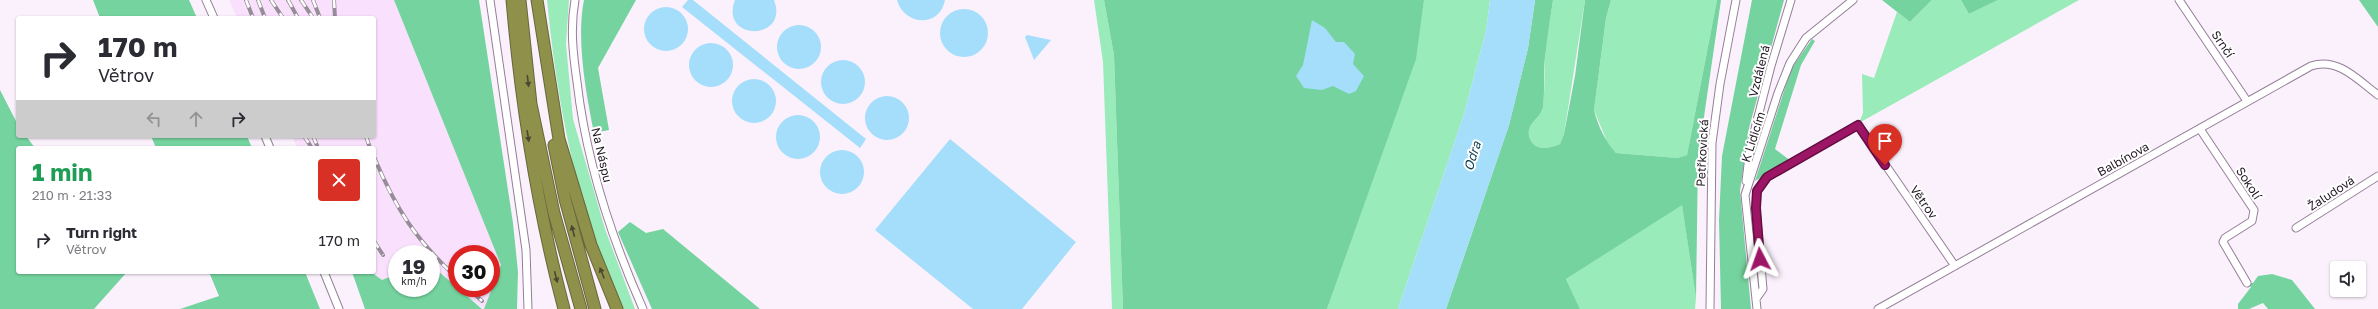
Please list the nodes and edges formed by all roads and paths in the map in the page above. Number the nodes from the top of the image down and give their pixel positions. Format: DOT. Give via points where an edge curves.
graph roads {
  1 [pos="206,0"];
  2 [pos="490,0"];
  3 [pos="512,0"];
  4 [pos="520,0"];
  5 [pos="536,0"];
  6 [pos="575,0"];
  7 [pos="1736,0"];
  8 [pos="1791,0"];
  9 [pos="1853,0"];
  10 [pos="2179,0"];
  11 [pos="213,16"];
  12 [pos="2378,95"];
  13 [pos="2247,102"];
  14 [pos="2200,128"];
  15 [pos="2378,176"];
  16 [pos="1745,195"];
  17 [pos="2296,228"];
  18 [pos="1955,266"];
  19 [pos="325,274"];
  20 [pos="2247,283"];
  21 [pos="1756,299"];
  22 [pos="339,309"];
  23 [pos="528,309"];
  24 [pos="564,309"];
  25 [pos="581,309"];
  26 [pos="595,309"];
  27 [pos="617,309"];
  28 [pos="643,309"];
  29 [pos="1710,309"];
  30 [pos="1757,309"];
  31 [pos="1878,309"];
  1 -- 11 [label="street"];
  2 -- 23 [label="street" via="523,226 528,267"];
  3 -- 24 [label="highway, one-way" via="520,85 540,206"];
  4 -- 25 [label="highway, one-way" via="531,104 554,213"];
  26 -- 5 [label="highway, one-way" via="565,199 545,95"];
  27 -- 5 [label="highway, one-way" via="591,245 559,139"];
  6 -- 28 [label="street, Na Náspu" via="572,21 573,48 578,95 589,151 611,227"];
  7 -- 29 [label="street, Petřkovická" via="1712,138"];
  8 -- 16 [label="street, Vzdálená" via="1750,148"];
  9 -- 16 [label="street, K Lidicím" via="1806,38 1790,63"];
  10 -- 13 [label="street, Srnčí"];
  12 -- 13 [label="street, Balbínova" via="2342,68 2333,64 2322,64 2307,68"];
  13 -- 14 [label="street, Balbínova"];
  14 -- 18 [label="street, Balbínova"];
  14 -- 20 [label="street, Sokolí" via="2254,210 2252,221 2225,238 2223,242"];
  15 -- 17 [label="street, Žaludová"];
  16 -- 21 [label="street, K Lidicím"];
  18 -- 21 [label="street, Větrov" via="1858,125 1767,177 1757,191 1756,208 1763,289"];
  18 -- 31 [label="street, Balbínova"];
  19 -- 22 [label="street"];
  21 -- 30 [label="street, K Lidicím"];
}
